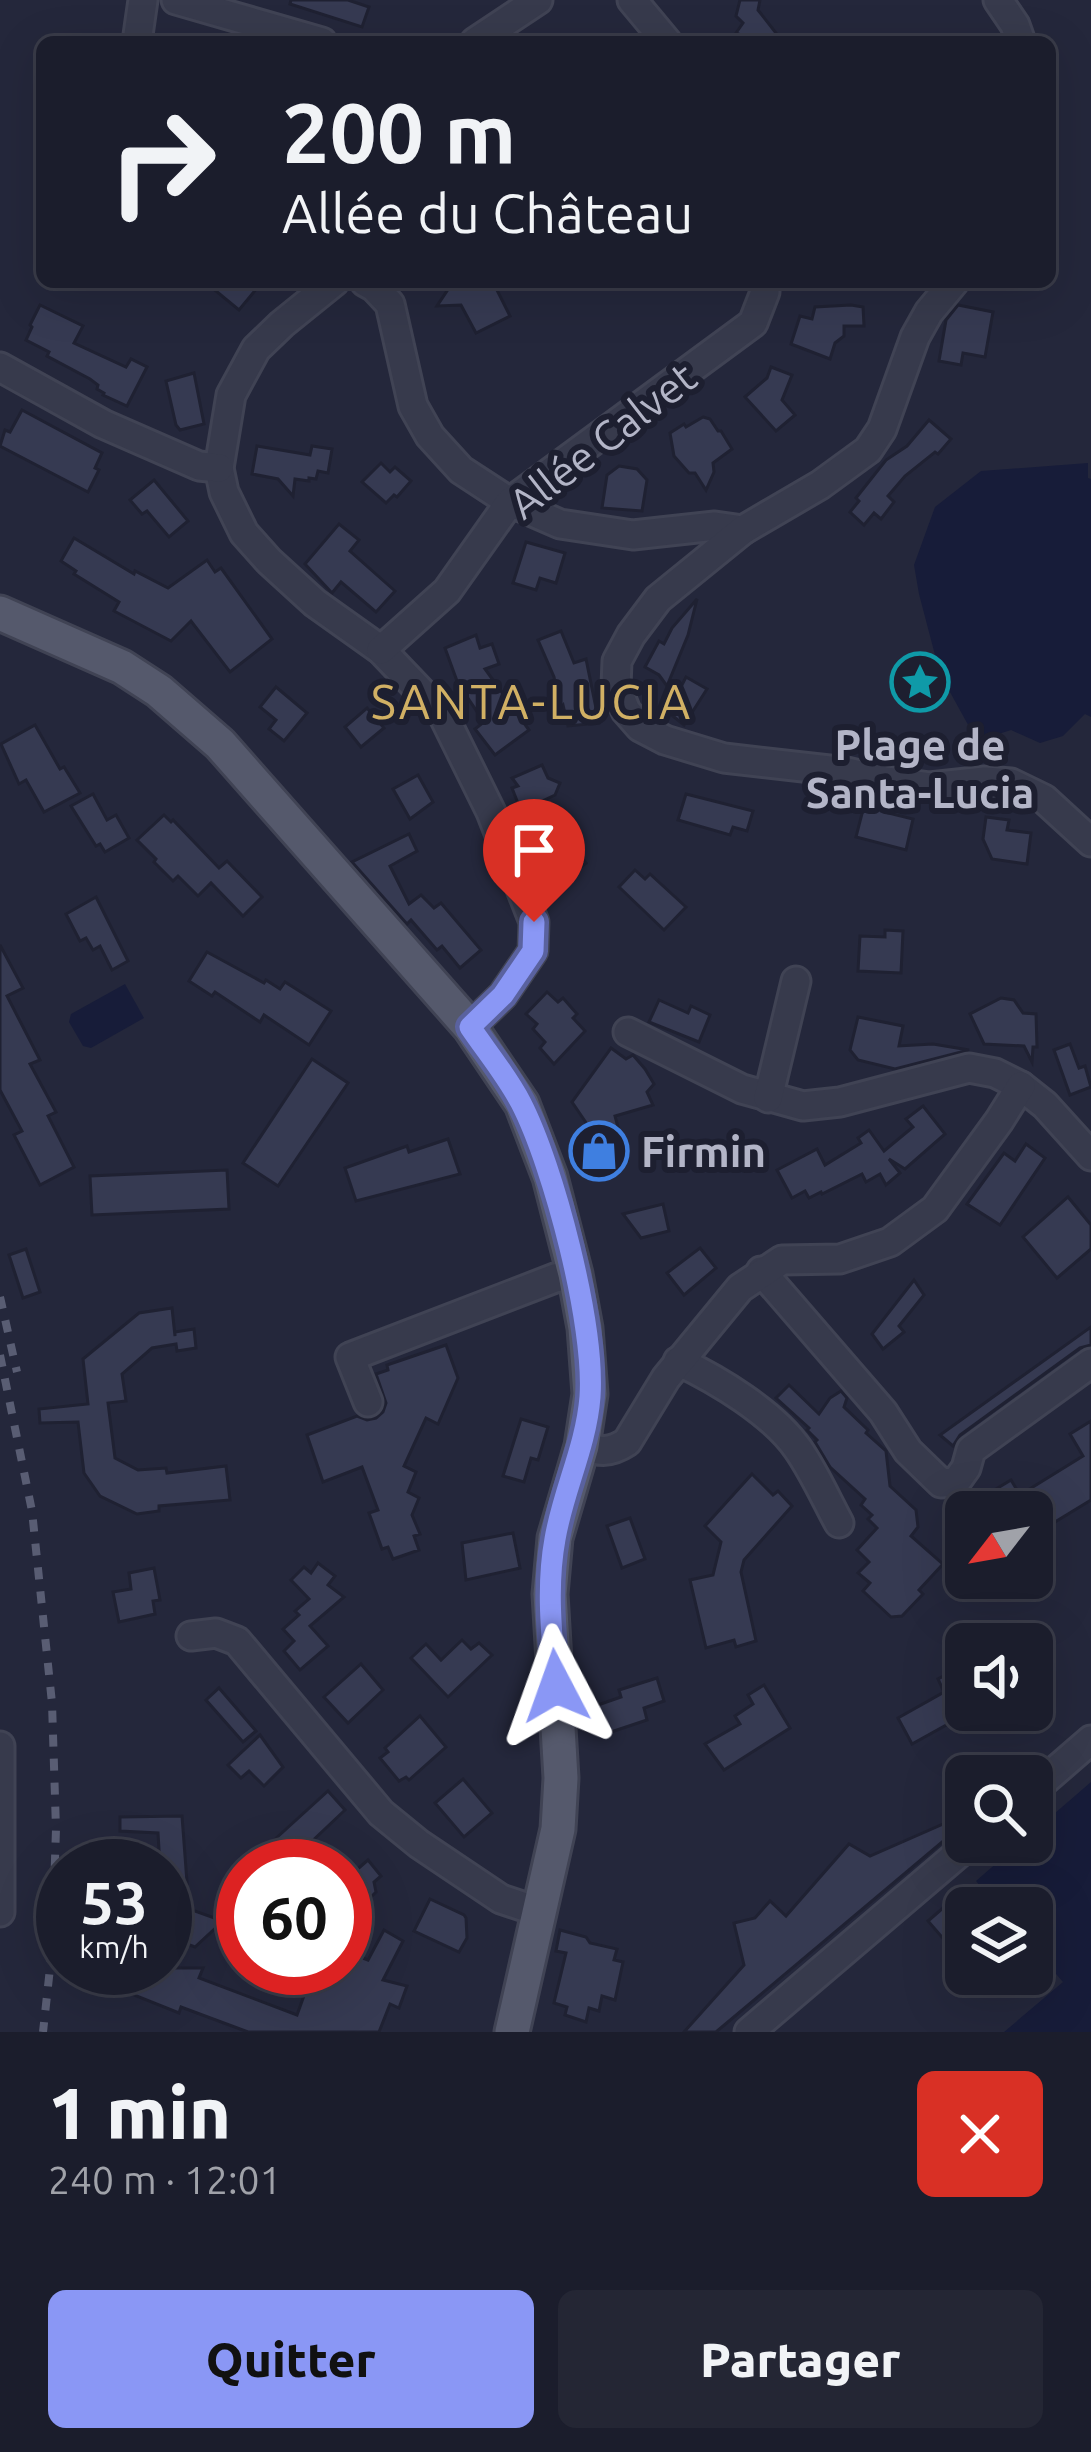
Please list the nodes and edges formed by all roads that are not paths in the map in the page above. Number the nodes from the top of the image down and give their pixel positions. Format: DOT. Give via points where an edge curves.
graph roads {
  1 [pos="143,0"];
  2 [pos="176,0"];
  3 [pos="538,0"];
  4 [pos="632,0"];
  5 [pos="998,0"];
  6 [pos="137,36"];
  7 [pos="301,36"];
  8 [pos="484,36"];
  9 [pos="662,36"];
  10 [pos="1019,36"];
  11 [pos="327,288"];
  12 [pos="375,288"];
  13 [pos="765,288"];
  14 [pos="949,288"];
  15 [pos="0,367"];
  16 [pos="219,469"];
  17 [pos="510,502"];
  18 [pos="742,530"];
  19 [pos="0,613"];
  20 [pos="380,650"];
  21 [pos="1091,842"];
  22 [pos="796,981"];
  23 [pos="470,1027"];
  24 [pos="628,1032"];
  25 [pos="1021,1086"];
  26 [pos="768,1098"];
  27 [pos="1091,1156"];
  28 [pos="761,1271"];
  29 [pos="574,1274"];
  30 [pos="678,1361"];
  31 [pos="1091,1363"];
  32 [pos="368,1402"];
  33 [pos="582,1447"];
  34 [pos="839,1523"];
  35 [pos="191,1636"];
  36 [pos="1091,1740"];
  37 [pos="0,1747"];
  38 [pos="1053,1773"];
  39 [pos="947,1863"];
  40 [pos="0,1912"];
  41 [pos="540,1912"];
  42 [pos="512,2032"];
  43 [pos="749,2032"];
  1 -- 6 [label="street"];
  2 -- 7 [label="street"];
  3 -- 8 [label="street"];
  4 -- 9 [label="street"];
  5 -- 10 [label="street"];
  11 -- 16 [label="street" via="256,349 231,395"];
  12 -- 17 [label="street" via="390,304 413,406 430,436 460,470"];
  13 -- 17 [label="street, Allée Calvet" via="753,322"];
  14 -- 18 [label="street" via="914,337 868,450"];
  15 -- 16 [label="street" via="104,424"];
  16 -- 20 [label="street" via="244,533 269,562"];
  17 -- 18 [label="street" via="560,524 633,535"];
  17 -- 20 [label="street, Allée Calvet" via="446,591"];
  18 -- 21 [label="street" via="658,599 616,661 616,686 640,727 724,758 930,787 1012,783"];
  19 -- 23 [label="main road" via="122,667 220,744"];
  20 -- 23 [label="street" via="443,715 534,922 533,951"];
  22 -- 26 [label="street"];
  23 -- 29 [label="main road" via="522,1104"];
  24 -- 26 [label="street"];
  25 -- 26 [label="street" via="970,1068 840,1102 802,1106"];
  25 -- 27 [label="street"];
  25 -- 28 [label="street" via="935,1209 890,1242 840,1258 782,1260"];
  28 -- 30 [label="street"];
  28 -- 31 [label="street" via="941,1483 956,1482 971,1450"];
  29 -- 32 [label="street" via="350,1357"];
  29 -- 33 [label="main road" via="590,1394"];
  30 -- 33 [label="street" via="627,1442 614,1451"];
  30 -- 34 [label="street" via="764,1414 797,1447"];
  33 -- 41 [label="main road" via="555,1538 559,1829"];
  35 -- 41 [label="street" via="237,1641 382,1813 501,1899"];
  36 -- 38 [label="street"];
  37 -- 40 [label="street"];
  39 -- 43 [label="street"];
  41 -- 42 [label="main road"];
}
